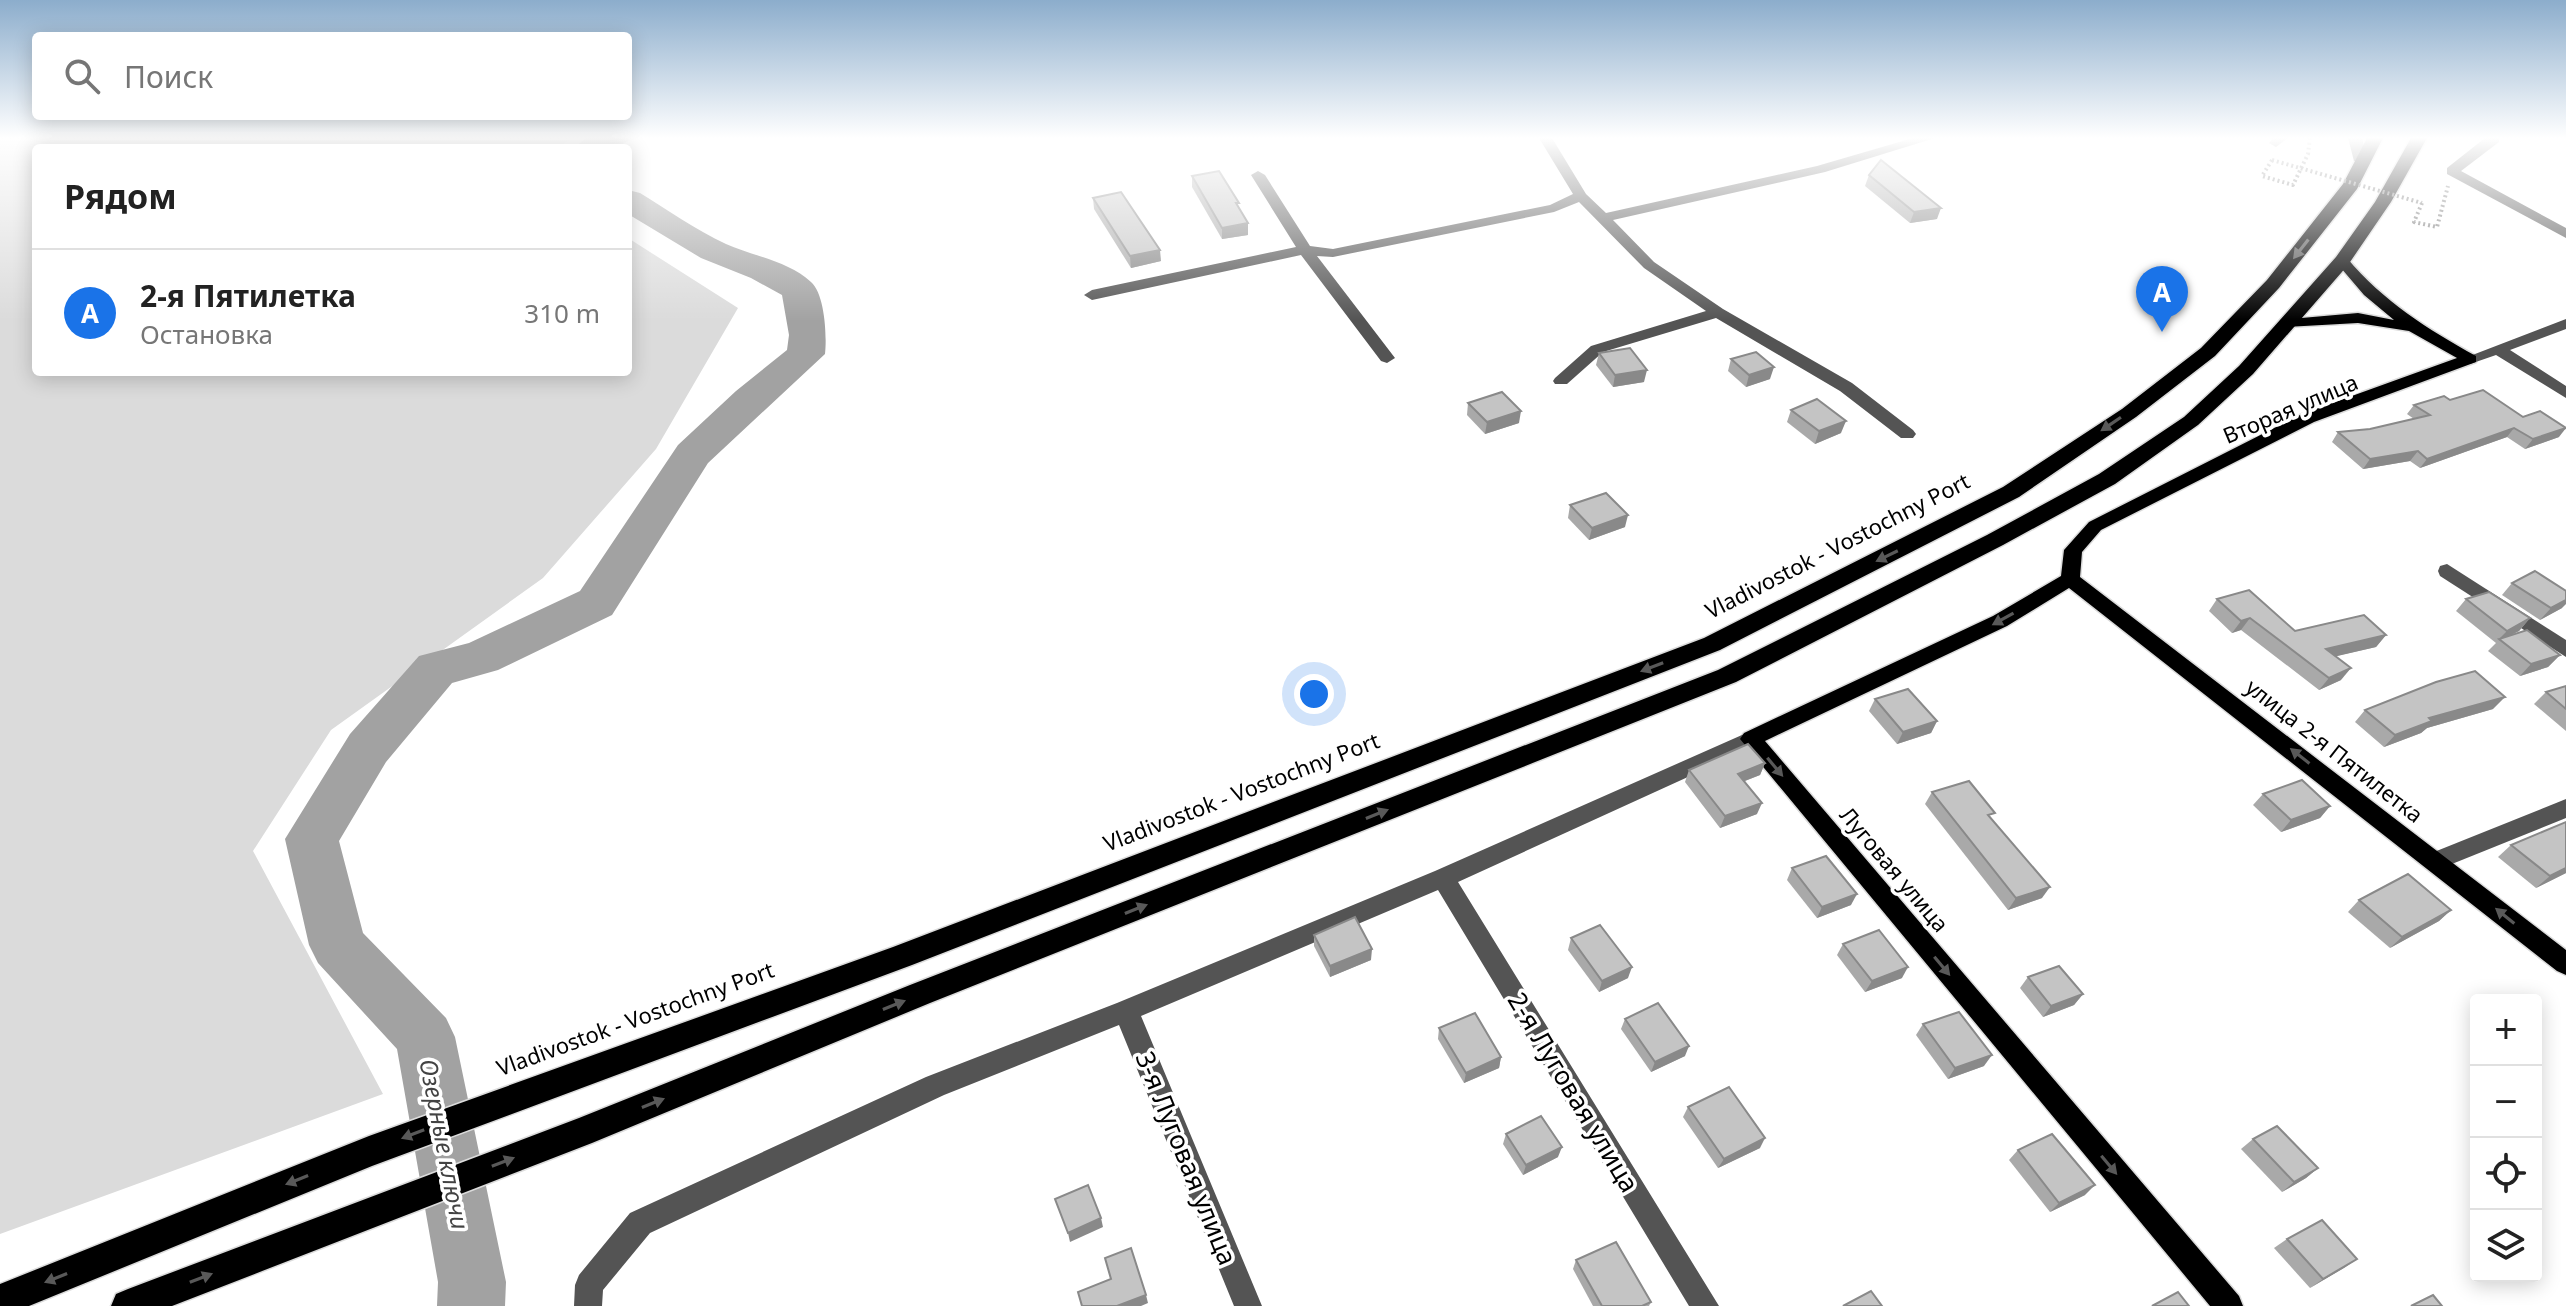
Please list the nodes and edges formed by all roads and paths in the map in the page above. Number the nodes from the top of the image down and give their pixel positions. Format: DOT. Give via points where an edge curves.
graph roads {
  1 [pos="1273,199"];
  2 [pos="1574,199"];
  3 [pos="1584,199"];
  4 [pos="1687,199"];
  5 [pos="2340,199"];
  6 [pos="2385,199"];
  7 [pos="2408,199"];
  8 [pos="2445,199"];
  9 [pos="2503,199"];
  10 [pos="1602,218"];
  11 [pos="2566,234"];
  12 [pos="1305,250"];
  13 [pos="2342,261"];
  14 [pos="1092,295"];
  15 [pos="1718,312"];
  16 [pos="2290,324"];
  17 [pos="2566,324"];
  18 [pos="2416,330"];
  19 [pos="2499,350"];
  20 [pos="1387,358"];
  21 [pos="2470,359"];
  22 [pos="1561,381"];
  23 [pos="2566,393"];
  24 [pos="1907,434"];
  25 [pos="2447,571"];
  26 [pos="2070,579"];
  27 [pos="2566,650"];
  28 [pos="1751,739"];
  29 [pos="2566,808"];
  30 [pos="2437,861"];
  31 [pos="1443,878"];
  32 [pos="2566,964"];
  33 [pos="1126,1011"];
  34 [pos="0,1301"];
  35 [pos="128,1306"];
  36 [pos="588,1306"];
  37 [pos="1248,1306"];
  38 [pos="1705,1306"];
  39 [pos="2229,1306"];
  1 -- 12 [label="street"];
  2 -- 12 [label="street" via="1554,208 1333,253"];
  3 -- 10 [label="street"];
  4 -- 10 [label="street"];
  5 -- 34 [label="highway, Vladivostok - Vostochny Port, one-way" via="2273,284 2208,352 2129,413 2011,492 1712,644 902,956 369,1151"];
  6 -- 13 [label="highway"];
  7 -- 8 [label="path, bridge" via="2422,203 2414,222 2437,227"];
  9 -- 11 [label="street"];
  10 -- 15 [label="street" via="1649,265"];
  12 -- 14 [label="street"];
  12 -- 20 [label="street"];
  13 -- 16 [label="highway"];
  13 -- 18 [label="main road" via="2371,296"];
  15 -- 22 [label="street" via="1597,349"];
  15 -- 24 [label="street" via="1846,387"];
  16 -- 18 [label="main road" via="2358,318"];
  35 -- 16 [label="highway, one-way" via="581,1132 1727,676 2107,479 2191,421"];
  17 -- 19 [label="street, Вторая улица"];
  18 -- 21 [label="main road"];
  19 -- 21 [label="street, Вторая улица"];
  19 -- 23 [label="street"];
  21 -- 26 [label="main road, Вторая улица" via="2308,418 2095,526 2073,550"];
  25 -- 27 [label="street"];
  26 -- 28 [label="main road, one-way" via="2000,621"];
  30 -- 26 [label="main road, улица 2-я Пятилетка, one-way"];
  28 -- 31 [label="street"];
  28 -- 39 [label="main road, Луговая улица, one-way"];
  29 -- 30 [label="street"];
  32 -- 30 [label="main road, улица 2-я Пятилетка, one-way"];
  31 -- 33 [label="street"];
  31 -- 38 [label="street, 2-я Луговая улица"];
  33 -- 36 [label="street" via="935,1086 640,1223 589,1285"];
  33 -- 37 [label="street, 3-я Луговая улица"];
}
